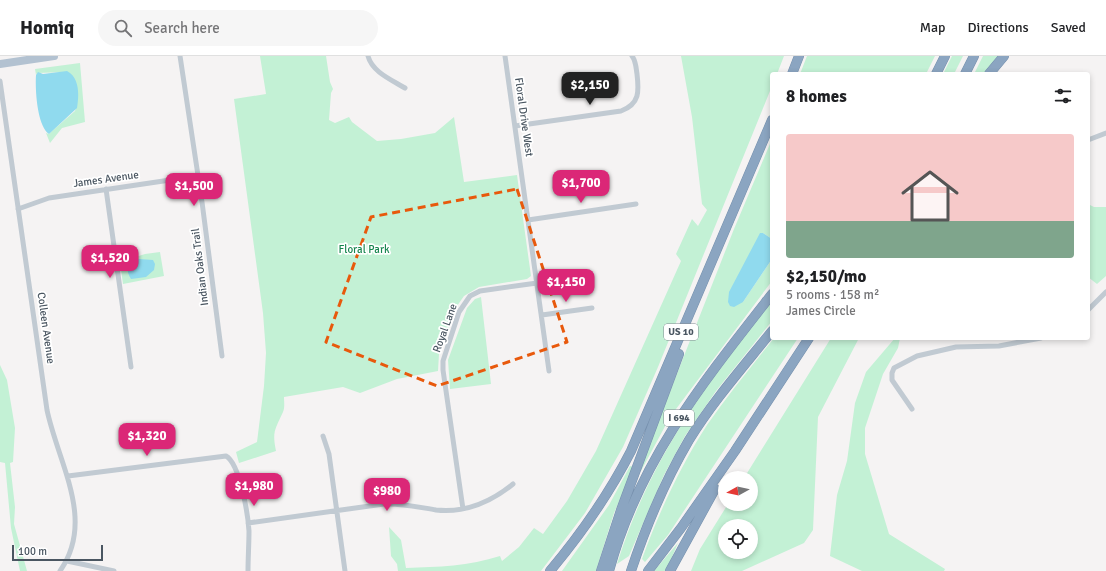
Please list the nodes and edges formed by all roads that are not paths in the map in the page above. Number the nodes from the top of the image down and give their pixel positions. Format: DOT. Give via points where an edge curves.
graph roads {
  1 [pos="54,56"];
  2 [pos="180,56"];
  3 [pos="368,56"];
  4 [pos="505,56"];
  5 [pos="632,56"];
  6 [pos="795,56"];
  7 [pos="799,56"];
  8 [pos="945,56"];
  9 [pos="974,56"];
  10 [pos="1004,56"];
  11 [pos="0,64"];
  12 [pos="789,72"];
  13 [pos="793,72"];
  14 [pos="937,72"];
  15 [pos="966,72"];
  16 [pos="991,72"];
  17 [pos="0,81"];
  18 [pos="405,88"];
  19 [pos="770,125"];
  20 [pos="515,126"];
  21 [pos="1106,134"];
  22 [pos="1090,139"];
  23 [pos="197,176"];
  24 [pos="106,190"];
  25 [pos="636,204"];
  26 [pos="18,209"];
  27 [pos="528,220"];
  28 [pos="718,245"];
  29 [pos="537,283"];
  30 [pos="1106,292"];
  31 [pos="770,297"];
  32 [pos="592,308"];
  33 [pos="1090,308"];
  34 [pos="542,315"];
  35 [pos="770,334"];
  36 [pos="808,340"];
  37 [pos="1032,340"];
  38 [pos="222,356"];
  39 [pos="131,367"];
  40 [pos="549,371"];
  41 [pos="912,409"];
  42 [pos="323,436"];
  43 [pos="735,451"];
  44 [pos="68,476"];
  45 [pos="513,484"];
  46 [pos="463,509"];
  47 [pos="336,511"];
  48 [pos="248,523"];
  49 [pos="609,557"];
  50 [pos="67,561"];
  51 [pos="60,571"];
  52 [pos="114,571"];
  53 [pos="248,571"];
  54 [pos="345,571"];
  55 [pos="550,571"];
  56 [pos="601,571"];
  57 [pos="608,571"];
  58 [pos="631,571"];
  59 [pos="648,571"];
  60 [pos="670,571"];
  1 -- 11 [label="main road"];
  2 -- 23 [label="street, Indian Oaks Trail"];
  3 -- 18 [label="street" via="377,70"];
  4 -- 20 [label="street, Floral Drive West"];
  5 -- 20 [label="street" via="639,90 632,106 621,110"];
  6 -- 12 [label="highway"];
  7 -- 13 [label="highway"];
  8 -- 14 [label="highway"];
  9 -- 15 [label="highway"];
  10 -- 16 [label="highway"];
  17 -- 26 [label="street, Colleen Avenue"];
  19 -- 28 [label="highway, US 10"];
  20 -- 27 [label="street, Floral Drive West"];
  21 -- 22 [label="street"];
  23 -- 24 [label="street, James Avenue"];
  23 -- 38 [label="street, Indian Oaks Trail"];
  24 -- 26 [label="street, James Avenue" via="49,198"];
  24 -- 39 [label="street"];
  25 -- 27 [label="street"];
  26 -- 44 [label="street, Colleen Avenue" via="47,410 51,430"];
  27 -- 29 [label="street, Floral Drive West"];
  28 -- 49 [label="highway"];
  28 -- 55 [label="highway, US 10" via="624,464 593,515"];
  29 -- 34 [label="street, Floral Drive West"];
  29 -- 46 [label="street, Royal Lane" via="475,293 466,300 459,312 443,361 443,370"];
  30 -- 33 [label="street"];
  31 -- 49 [label="highway, I 694" via="685,407 638,492"];
  32 -- 34 [label="street"];
  34 -- 40 [label="street, Floral Drive West"];
  35 -- 58 [label="highway, I 694" via="689,440 664,487"];
  36 -- 43 [label="highway"];
  37 -- 41 [label="street" via="1005,346 956,347 917,356 894,368 892,380"];
  42 -- 47 [label="street" via="329,454"];
  43 -- 59 [label="highway"];
  43 -- 60 [label="highway"];
  44 -- 48 [label="street" via="226,456 235,468"];
  44 -- 50 [label="street, Colleen Avenue" via="73,495 75,531"];
  45 -- 46 [label="street" via="495,498"];
  46 -- 47 [label="street" via="437,510 394,503"];
  47 -- 48 [label="street"];
  47 -- 54 [label="street"];
  48 -- 53 [label="street"];
  49 -- 56 [label="highway"];
  49 -- 57 [label="highway, I 694"];
  50 -- 51 [label="street, Colleen Avenue"];
  50 -- 52 [label="street"];
}
